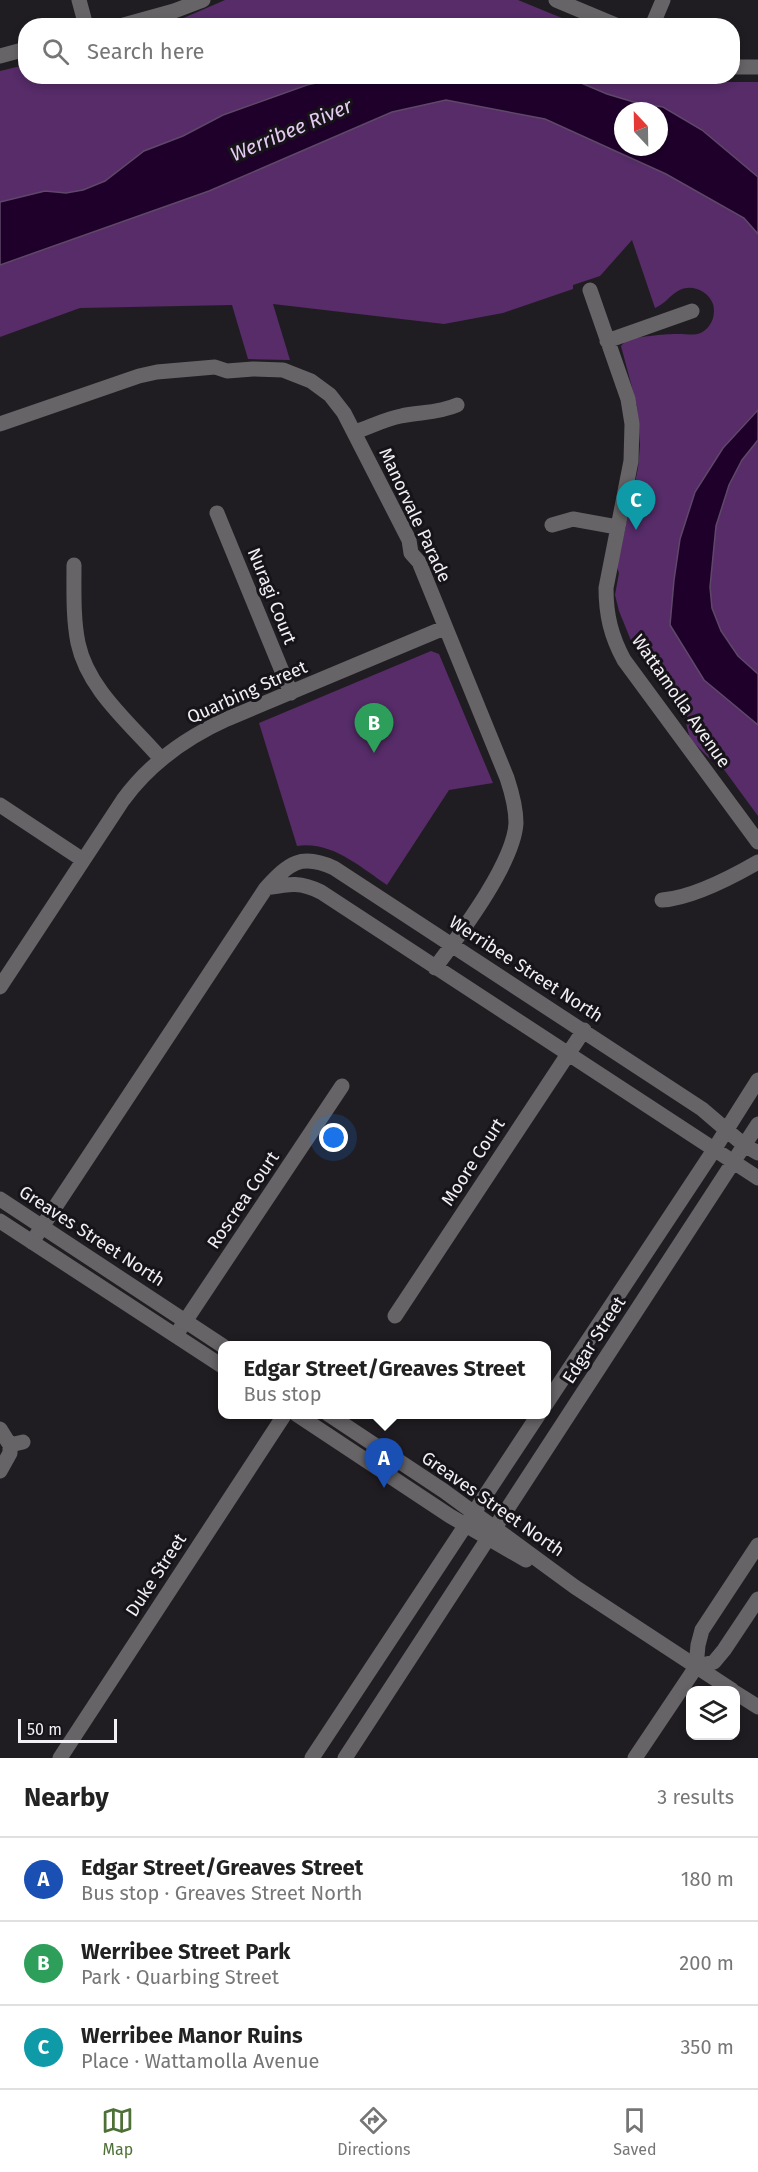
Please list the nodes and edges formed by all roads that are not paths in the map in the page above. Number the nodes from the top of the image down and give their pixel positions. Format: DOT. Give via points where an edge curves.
graph roads {
  1 [pos="79,0"];
  2 [pos="203,0"];
  3 [pos="556,0"];
  4 [pos="663,0"];
  5 [pos="84,18"];
  6 [pos="149,18"];
  7 [pos="599,18"];
  8 [pos="655,18"];
  9 [pos="18,51"];
  10 [pos="0,56"];
  11 [pos="740,67"];
  12 [pos="758,67"];
  13 [pos="590,290"];
  14 [pos="692,311"];
  15 [pos="607,341"];
  16 [pos="457,405"];
  17 [pos="0,424"];
  18 [pos="355,432"];
  19 [pos="217,513"];
  20 [pos="552,525"];
  21 [pos="617,527"];
  22 [pos="74,565"];
  23 [pos="444,628"];
  24 [pos="291,693"];
  25 [pos="161,759"];
  26 [pos="0,806"];
  27 [pos="758,842"];
  28 [pos="83,860"];
  29 [pos="758,862"];
  30 [pos="266,888"];
  31 [pos="662,900"];
  32 [pos="452,944"];
  33 [pos="435,968"];
  34 [pos="0,987"];
  35 [pos="584,1030"];
  36 [pos="567,1054"];
  37 [pos="758,1080"];
  38 [pos="342,1086"];
  39 [pos="758,1124"];
  40 [pos="726,1129"];
  41 [pos="744,1145"];
  42 [pos="714,1149"];
  43 [pos="758,1153"];
  44 [pos="734,1162"];
  45 [pos="758,1178"];
  46 [pos="3,1206"];
  47 [pos="0,1221"];
  48 [pos="42,1227"];
  49 [pos="32,1242"];
  50 [pos="395,1316"];
  51 [pos="186,1321"];
  52 [pos="176,1335"];
  53 [pos="218,1343"];
  54 [pos="218,1363"];
  55 [pos="551,1396"];
  56 [pos="282,1419"];
  57 [pos="304,1419"];
  58 [pos="335,1419"];
  59 [pos="536,1419"];
  60 [pos="0,1429"];
  61 [pos="0,1471"];
  62 [pos="474,1512"];
  63 [pos="466,1526"];
  64 [pos="491,1532"];
  65 [pos="758,1545"];
  66 [pos="758,1599"];
  67 [pos="380,1654"];
  68 [pos="404,1667"];
  69 [pos="696,1667"];
  70 [pos="725,1686"];
  71 [pos="740,1696"];
  72 [pos="758,1707"];
  73 [pos="60,1758"];
  74 [pos="312,1758"];
  75 [pos="345,1758"];
  76 [pos="635,1758"];
  1 -- 5 [label="street"];
  2 -- 6 [label="street"];
  3 -- 7 [label="street"];
  4 -- 8 [label="street"];
  9 -- 10 [label="street"];
  11 -- 12 [label="street"];
  13 -- 15 [label="street, Wattamolla Avenue"];
  14 -- 15 [label="street"];
  15 -- 21 [label="street, Wattamolla Avenue" via="628,399 632,424 631,461"];
  16 -- 18 [label="street" via="442,412 397,416"];
  17 -- 18 [label="street, Manorvale Parade" via="139,376 215,367 284,370 311,381 337,403"];
  18 -- 23 [label="street, Manorvale Parade" via="407,535"];
  19 -- 24 [label="street, Nuragi Court"];
  20 -- 21 [label="street" via="573,519"];
  21 -- 27 [label="street, Wattamolla Avenue" via="606,608 617,646"];
  22 -- 25 [label="street" via="76,629 90,674"];
  23 -- 24 [label="street, Quarbing Street"];
  23 -- 32 [label="street, Manorvale Parade" via="507,778 516,826 508,856"];
  24 -- 25 [label="street, Quarbing Street" via="207,728"];
  25 -- 28 [label="street, Quarbing Street" via="134,785"];
  26 -- 28 [label="street"];
  28 -- 34 [label="street, Quarbing Street"];
  29 -- 31 [label="street" via="685,896"];
  30 -- 32 [label="street, Werribee Street North" via="286,867 300,861 320,861"];
  30 -- 33 [label="street" via="308,885"];
  30 -- 48 [label="street, Werribee Street North"];
  32 -- 33 [label="street, Manorvale Parade"];
  32 -- 35 [label="street, Werribee Street North"];
  33 -- 36 [label="street"];
  35 -- 36 [label="street, Moore Court"];
  35 -- 40 [label="street, Werribee Street North"];
  36 -- 42 [label="street"];
  36 -- 50 [label="street, Moore Court"];
  37 -- 40 [label="street, Edgar Street"];
  38 -- 51 [label="street, Roscrea Court"];
  39 -- 41 [label="street, Edgar Street"];
  40 -- 41 [label="street, Werribee Street North"];
  40 -- 42 [label="street, Edgar Street"];
  41 -- 43 [label="street, Werribee Street North"];
  41 -- 44 [label="street, Edgar Street"];
  42 -- 44 [label="street"];
  42 -- 55 [label="street, Edgar Street"];
  44 -- 45 [label="street"];
  44 -- 64 [label="street, Edgar Street"];
  46 -- 48 [label="street, Greaves Street North"];
  47 -- 49 [label="street, Greaves Street North"];
  48 -- 49 [label="street, Werribee Street North"];
  48 -- 51 [label="street, Greaves Street North"];
  49 -- 52 [label="street, Greaves Street North"];
  51 -- 52 [label="street, Roscrea Court"];
  51 -- 53 [label="street, Greaves Street North"];
  52 -- 54 [label="street, Greaves Street North"];
  56 -- 73 [label="street, Duke Street"];
  57 -- 63 [label="street, Greaves Street North"];
  58 -- 62 [label="street, Greaves Street North"];
  59 -- 62 [label="street"];
  60 -- 61 [label="street" via="17,1444"];
  62 -- 63 [label="street"];
  62 -- 64 [label="street, Greaves Street North"];
  63 -- 64 [label="street, Greaves Street North"];
  63 -- 67 [label="street"];
  64 -- 68 [label="street, Edgar Street"];
  64 -- 69 [label="street, Greaves Street North"];
  65 -- 69 [label="street" via="702,1630"];
  66 -- 69 [label="street" via="714,1662"];
  67 -- 68 [label="street"];
  67 -- 74 [label="street"];
  68 -- 75 [label="street, Edgar Street"];
  69 -- 70 [label="street, Greaves Street North"];
  69 -- 76 [label="street"];
  71 -- 72 [label="street, Greaves Street North"];
}
